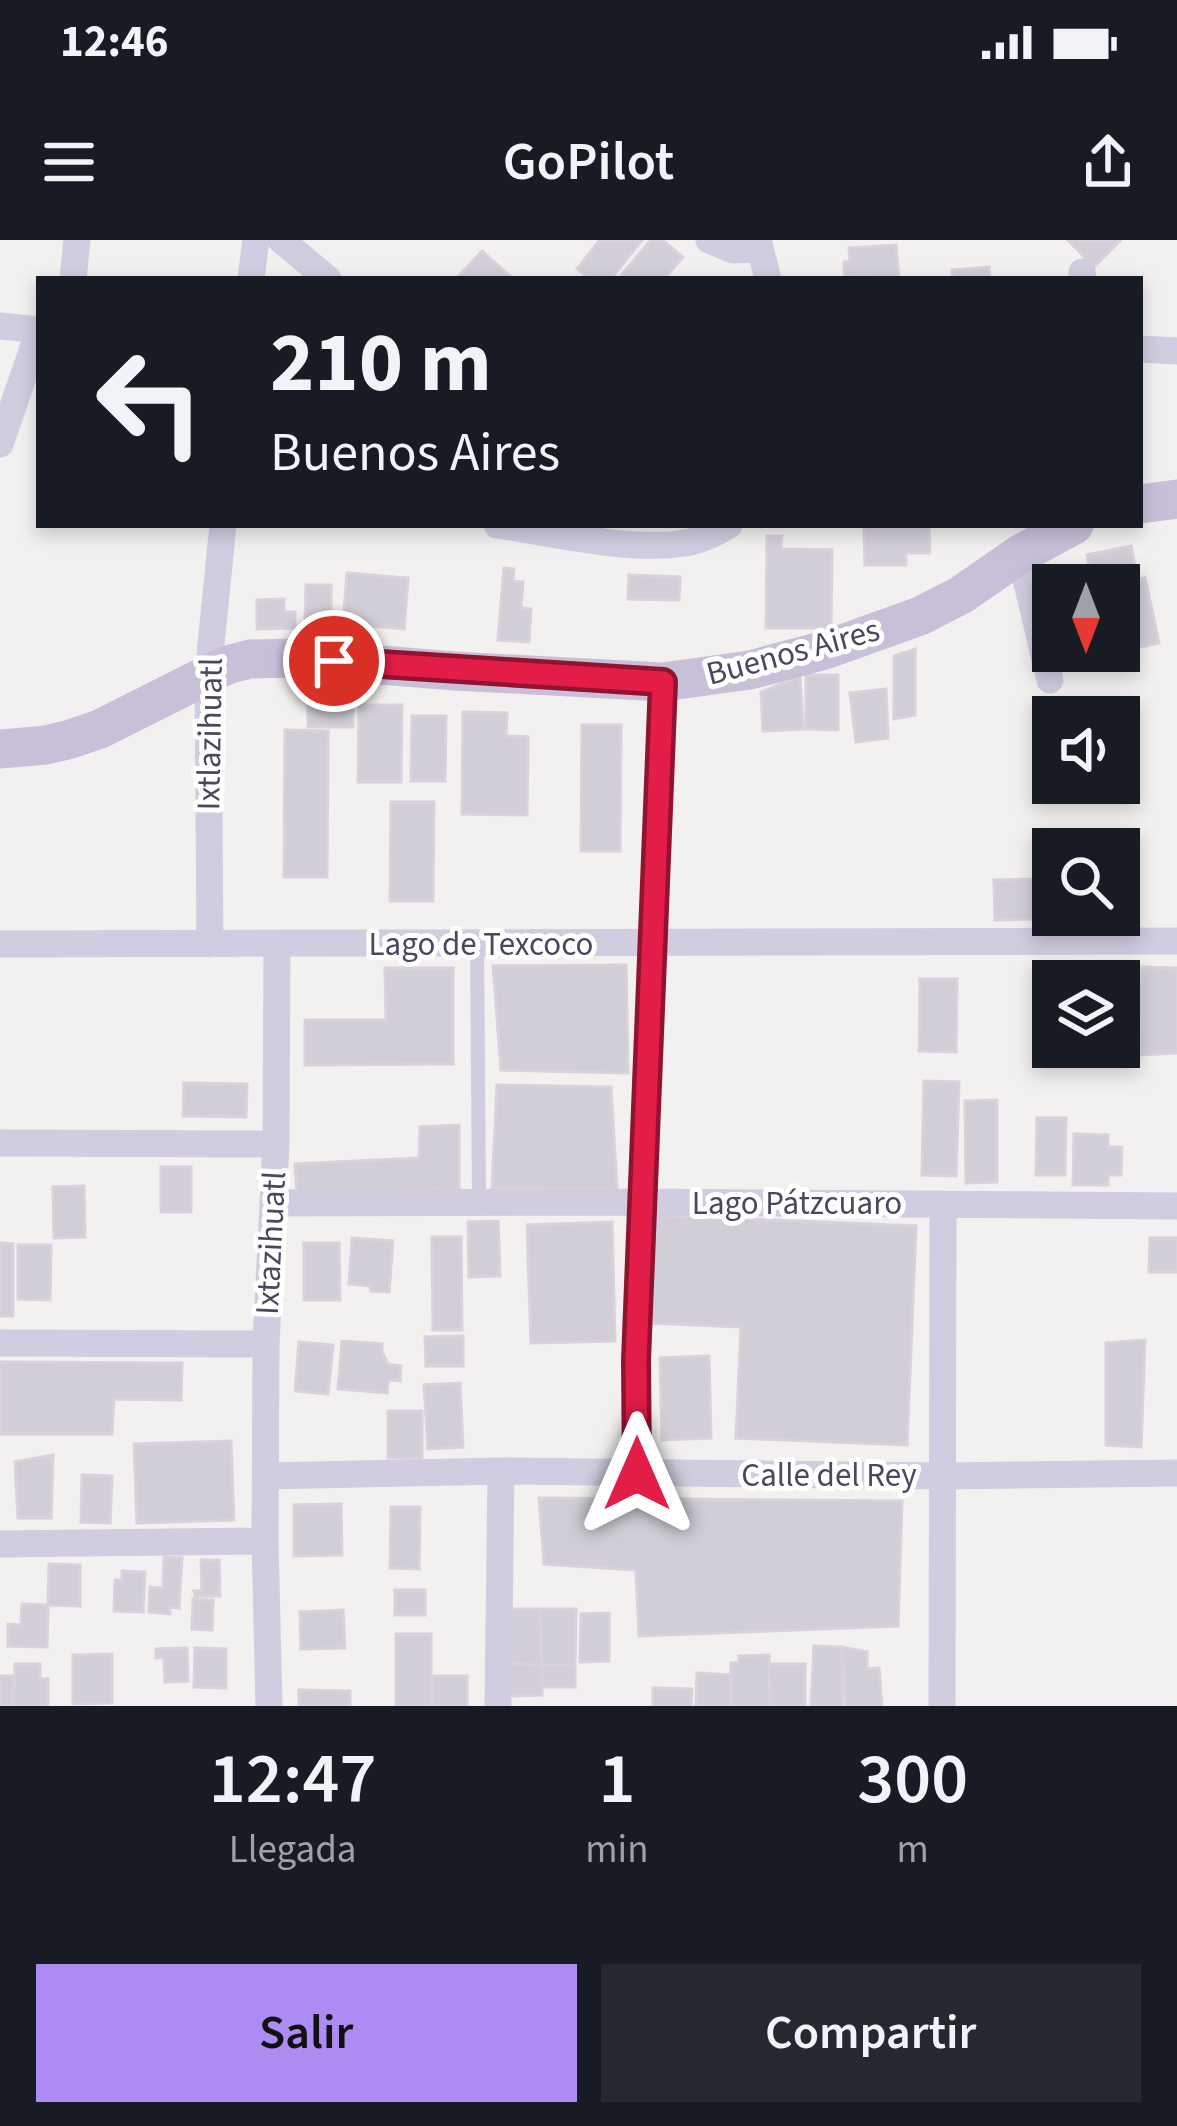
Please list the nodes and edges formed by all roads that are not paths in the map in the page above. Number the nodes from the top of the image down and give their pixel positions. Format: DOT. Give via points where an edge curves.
graph roads {
  1 [pos="77,240"];
  2 [pos="256,240"];
  3 [pos="281,240"];
  4 [pos="709,240"];
  5 [pos="759,244"];
  6 [pos="73,276"];
  7 [pos="251,276"];
  8 [pos="324,276"];
  9 [pos="767,276"];
  10 [pos="0,326"];
  11 [pos="36,330"];
  12 [pos="36,339"];
  13 [pos="1143,349"];
  14 [pos="1177,351"];
  15 [pos="0,444"];
  16 [pos="1177,499"];
  17 [pos="1143,504"];
  18 [pos="223,528"];
  19 [pos="518,528"];
  20 [pos="724,528"];
  21 [pos="1068,528"];
  22 [pos="1019,554"];
  23 [pos="208,674"];
  24 [pos="1050,680"];
  25 [pos="663,682"];
  26 [pos="0,748"];
  27 [pos="1177,941"];
  28 [pos="477,943"];
  29 [pos="0,944"];
  30 [pos="210,944"];
  31 [pos="277,944"];
  32 [pos="652,944"];
  33 [pos="0,1143"];
  34 [pos="276,1144"];
  35 [pos="642,1202"];
  36 [pos="274,1203"];
  37 [pos="479,1203"];
  38 [pos="943,1204"];
  39 [pos="1177,1206"];
  40 [pos="0,1343"];
  41 [pos="266,1343"];
  42 [pos="501,1471"];
  43 [pos="1177,1473"];
  44 [pos="637,1474"];
  45 [pos="266,1476"];
  46 [pos="944,1476"];
  47 [pos="265,1541"];
  48 [pos="0,1544"];
  49 [pos="269,1706"];
  50 [pos="498,1706"];
  51 [pos="942,1706"];
  1 -- 6 [label="street"];
  2 -- 7 [label="street"];
  3 -- 8 [label="street"];
  4 -- 5 [label="street" via="733,250"];
  5 -- 9 [label="street"];
  10 -- 11 [label="street"];
  12 -- 15 [label="street"];
  13 -- 14 [label="street"];
  16 -- 17 [label="street"];
  18 -- 23 [label="street, Ixtlazihuatl"];
  19 -- 20 [label="street" via="630,544 686,543"];
  21 -- 22 [label="street, Buenos Aires"];
  22 -- 24 [label="street"];
  22 -- 25 [label="street, Buenos Aires" via="961,595 868,635 750,670"];
  23 -- 25 [label="street, Buenos Aires" via="274,657"];
  23 -- 26 [label="street, Buenos Aires" via="71,740"];
  23 -- 30 [label="street, Ixtlazihuatl"];
  25 -- 32 [label="street"];
  27 -- 32 [label="street, Lago de Texcoco"];
  28 -- 31 [label="street, Lago de Texcoco"];
  28 -- 32 [label="street, Lago de Texcoco"];
  28 -- 37 [label="lane"];
  29 -- 30 [label="street, Lago de Texcoco"];
  30 -- 31 [label="street, Lago de Texcoco"];
  31 -- 34 [label="street, Ixtazihuatl"];
  32 -- 35 [label="street"];
  33 -- 34 [label="street"];
  34 -- 36 [label="street, Ixtazihuatl"];
  35 -- 37 [label="street, Lago Pátzcuaro"];
  35 -- 38 [label="street, Lago Pátzcuaro"];
  35 -- 44 [label="street"];
  36 -- 37 [label="street, Lago Pátzcuaro"];
  36 -- 41 [label="street, Ixtazihuatl"];
  38 -- 39 [label="street, Lago Pátzcuaro"];
  38 -- 46 [label="street"];
  40 -- 41 [label="street"];
  41 -- 45 [label="street, Ixtazihuatl"];
  42 -- 44 [label="street, Calle del Rey"];
  42 -- 45 [label="street, Calle del Rey"];
  42 -- 50 [label="street"];
  43 -- 46 [label="street, Calle del Rey"];
  44 -- 46 [label="street, Calle del Rey"];
  45 -- 47 [label="street, Ixtazihuatl"];
  46 -- 51 [label="street"];
  47 -- 48 [label="street"];
  47 -- 49 [label="street, Ixtazihuatl"];
}
